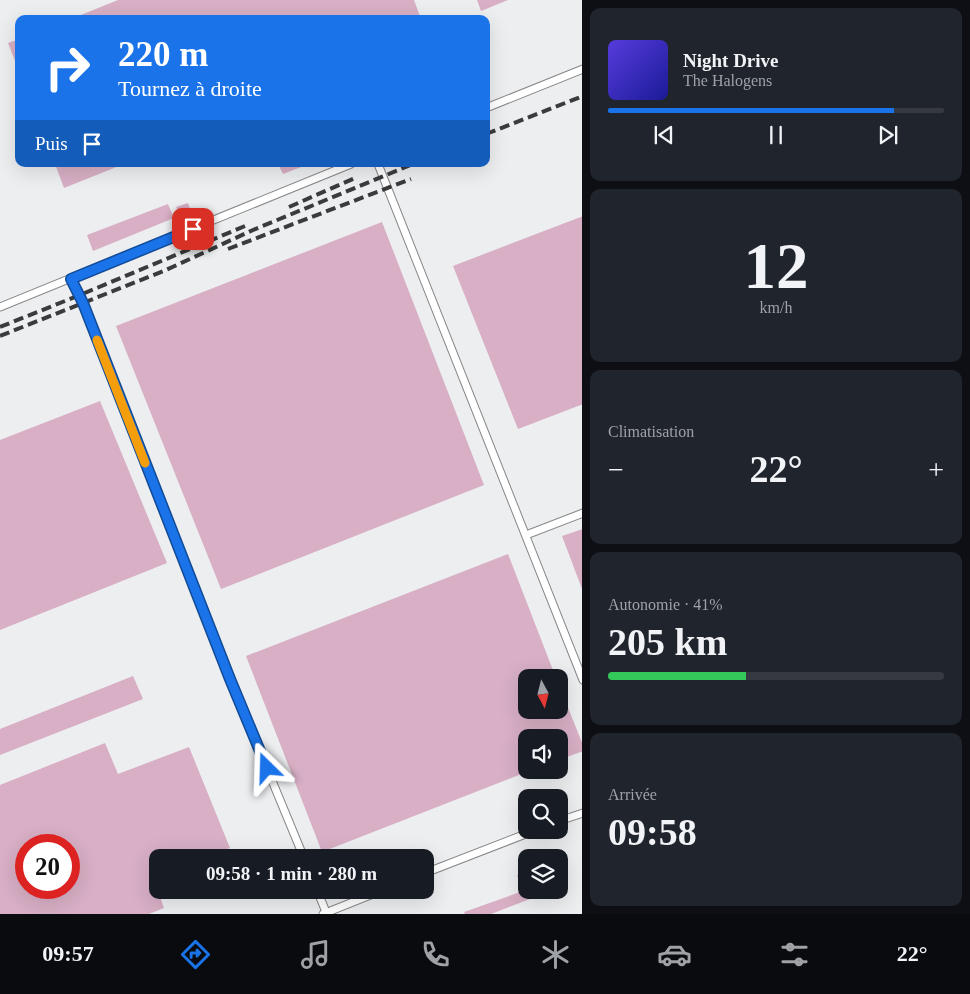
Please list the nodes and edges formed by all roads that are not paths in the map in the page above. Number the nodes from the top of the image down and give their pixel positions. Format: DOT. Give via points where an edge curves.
graph roads {
  1 [pos="582,69"];
  2 [pos="490,106"];
  3 [pos="344,167"];
  4 [pos="379,167"];
  5 [pos="71,279"];
  6 [pos="0,307"];
  7 [pos="582,513"];
  8 [pos="526,535"];
  9 [pos="582,680"];
  10 [pos="582,813"];
  11 [pos="568,818"];
  12 [pos="518,837"];
  13 [pos="300,849"];
  14 [pos="434,870"];
  15 [pos="320,899"];
  16 [pos="360,899"];
  17 [pos="324,913"];
  1 -- 2 [label="lane"];
  3 -- 5 [label="lane"];
  4 -- 8 [label="lane"];
  5 -- 6 [label="lane"];
  5 -- 13 [label="lane"];
  7 -- 8 [label="lane"];
  8 -- 9 [label="lane"];
  10 -- 11 [label="lane"];
  12 -- 14 [label="lane"];
  15 -- 17 [label="lane"];
  16 -- 17 [label="lane"];
}
